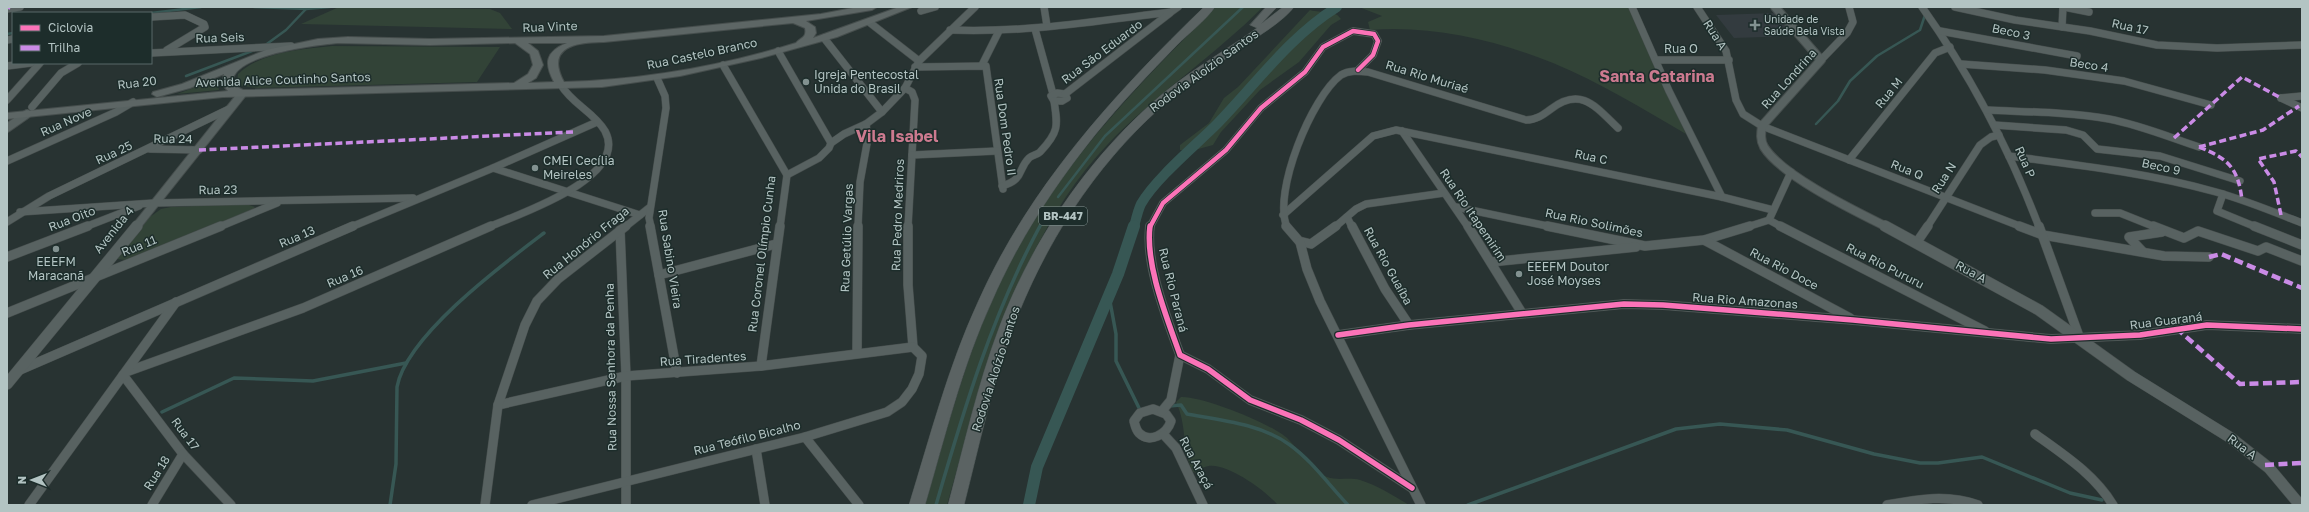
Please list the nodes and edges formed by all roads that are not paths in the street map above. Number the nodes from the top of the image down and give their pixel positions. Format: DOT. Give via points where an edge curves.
graph roads {
  1 [pos="20,7"];
  2 [pos="845,7"];
  3 [pos="907,7"];
  4 [pos="935,7"];
  5 [pos="975,7"];
  6 [pos="1044,7"];
  7 [pos="1178,7"];
  8 [pos="1210,7"];
  9 [pos="1272,7"];
  10 [pos="1289,7"];
  11 [pos="1632,7"];
  12 [pos="1697,7"];
  13 [pos="1775,7"];
  14 [pos="1849,7"];
  15 [pos="1922,7"];
  16 [pos="1955,7"];
  17 [pos="2064,7"];
  18 [pos="866,8"];
  19 [pos="7,9"];
  20 [pos="921,11"];
  21 [pos="1171,12"];
  22 [pos="2089,12"];
  23 [pos="152,17"];
  24 [pos="808,18"];
  25 [pos="794,20"];
  26 [pos="869,22"];
  27 [pos="1047,26"];
  28 [pos="2062,26"];
  29 [pos="1035,29"];
  30 [pos="950,30"];
  31 [pos="846,31"];
  32 [pos="999,31"];
  33 [pos="1940,31"];
  34 [pos="824,38"];
  35 [pos="583,39"];
  36 [pos="518,41"];
  37 [pos="2302,45"];
  38 [pos="291,46"];
  39 [pos="797,46"];
  40 [pos="1950,47"];
  41 [pos="778,51"];
  42 [pos="1230,51"];
  43 [pos="165,52"];
  44 [pos="152,53"];
  45 [pos="2076,56"];
  46 [pos="1656,60"];
  47 [pos="1729,60"];
  48 [pos="1821,60"];
  49 [pos="24,64"];
  50 [pos="39,64"];
  51 [pos="76,64"];
  52 [pos="240,64"];
  53 [pos="917,64"];
  54 [pos="1961,64"];
  55 [pos="723,65"];
  56 [pos="982,65"];
  57 [pos="7,66"];
  58 [pos="1358,70"];
  59 [pos="657,78"];
  60 [pos="518,85"];
  61 [pos="561,85"];
  62 [pos="905,88"];
  63 [pos="242,94"];
  64 [pos="2302,96"];
  65 [pos="1054,97"];
  66 [pos="7,100"];
  67 [pos="133,102"];
  68 [pos="2211,105"];
  69 [pos="233,107"];
  70 [pos="2302,108"];
  71 [pos="7,110"];
  72 [pos="1987,110"];
  73 [pos="29,111"];
  74 [pos="882,112"];
  75 [pos="7,116"];
  76 [pos="597,122"];
  77 [pos="866,124"];
  78 [pos="1994,125"];
  79 [pos="1762,126"];
  80 [pos="7,128"];
  81 [pos="1618,128"];
  82 [pos="1402,131"];
  83 [pos="1999,135"];
  84 [pos="831,143"];
  85 [pos="2200,147"];
  86 [pos="147,149"];
  87 [pos="199,150"];
  88 [pos="997,151"];
  89 [pos="912,156"];
  90 [pos="2009,156"];
  91 [pos="1849,160"];
  92 [pos="7,161"];
  93 [pos="492,168"];
  94 [pos="1791,172"];
  95 [pos="787,175"];
  96 [pos="2240,181"];
  97 [pos="568,192"];
  98 [pos="1444,193"];
  99 [pos="2223,194"];
  100 [pos="1722,196"];
  101 [pos="417,198"];
  102 [pos="1945,199"];
  103 [pos="281,201"];
  104 [pos="150,203"];
  105 [pos="1456,207"];
  106 [pos="649,208"];
  107 [pos="1773,210"];
  108 [pos="20,212"];
  109 [pos="2096,213"];
  110 [pos="1283,214"];
  111 [pos="640,215"];
  112 [pos="1347,217"];
  113 [pos="1769,220"];
  114 [pos="7,222"];
  115 [pos="2302,223"];
  116 [pos="620,230"];
  117 [pos="2163,232"];
  118 [pos="2043,235"];
  119 [pos="1704,240"];
  120 [pos="1300,242"];
  121 [pos="1917,242"];
  122 [pos="776,244"];
  123 [pos="2302,245"];
  124 [pos="1645,246"];
  125 [pos="2143,252"];
  126 [pos="7,257"];
  127 [pos="2209,257"];
  128 [pos="2302,261"];
  129 [pos="1491,262"];
  130 [pos="659,275"];
  131 [pos="92,278"];
  132 [pos="176,301"];
  133 [pos="7,313"];
  134 [pos="1522,313"];
  135 [pos="1853,320"];
  136 [pos="1409,325"];
  137 [pos="2302,329"];
  138 [pos="1990,334"];
  139 [pos="1338,335"];
  140 [pos="2080,339"];
  141 [pos="913,347"];
  142 [pos="857,353"];
  143 [pos="1180,355"];
  144 [pos="761,366"];
  145 [pos="17,371"];
  146 [pos="677,373"];
  147 [pos="124,374"];
  148 [pos="7,376"];
  149 [pos="626,376"];
  150 [pos="7,384"];
  151 [pos="498,405"];
  152 [pos="1162,411"];
  153 [pos="2035,434"];
  154 [pos="1164,435"];
  155 [pos="804,437"];
  156 [pos="756,449"];
  157 [pos="184,454"];
  158 [pos="624,481"];
  159 [pos="1412,488"];
  160 [pos="959,502"];
  161 [pos="29,505"];
  162 [pos="152,505"];
  163 [pos="230,505"];
  164 [pos="485,505"];
  165 [pos="532,505"];
  166 [pos="626,505"];
  167 [pos="765,505"];
  168 [pos="859,505"];
  169 [pos="917,505"];
  170 [pos="1204,505"];
  171 [pos="1421,505"];
  172 [pos="1887,505"];
  173 [pos="1978,505"];
  174 [pos="2113,505"];
  175 [pos="2300,505"];
  1 -- 19 [label="street"];
  2 -- 24 [label="main road"];
  3 -- 26 [label="main road, Rua Castelo Branco"];
  4 -- 20 [label="street"];
  5 -- 30 [label="street"];
  6 -- 27 [label="street"];
  7 -- 21 [label="street, Rua São Eduardo"];
  8 -- 169 [label="main road, BR-447" via="1094,128 1042,196 1026,222 997,275 970,337"];
  9 -- 42 [label="main road"];
  10 -- 42 [label="main road, Rodovia Aloízio Santos / BR-447"];
  11 -- 46 [label="street"];
  12 -- 47 [label="street, Rua A" via="1726,51"];
  13 -- 48 [label="street"];
  14 -- 48 [label="street, Rua Londrina" via="1853,22 1847,33"];
  15 -- 33 [label="street, Rua P"];
  16 -- 28 [label="street, Rua 17" via="2015,20"];
  17 -- 22 [label="street"];
  17 -- 28 [label="street"];
  18 -- 24 [label="main road, Rua Vinte"];
  18 -- 31 [label="main road"];
  21 -- 27 [label="street"];
  21 -- 65 [label="street, Rua São Eduardo" via="1065,94"];
  23 -- 43 [label="street" via="174,14 194,16 204,24 205,27"];
  24 -- 25 [label="main road, Rua Vinte"];
  25 -- 35 [label="main road, Rua Vinte"];
  25 -- 39 [label="main road" via="810,26 811,33 807,40"];
  26 -- 31 [label="main road, Rua Castelo Branco"];
  26 -- 53 [label="street"];
  27 -- 29 [label="street"];
  28 -- 37 [label="street, Rua 17" via="2157,45 2244,48"];
  29 -- 32 [label="street"];
  29 -- 65 [label="street"];
  30 -- 32 [label="street"];
  30 -- 53 [label="street"];
  31 -- 34 [label="main road, Rua Castelo Branco"];
  32 -- 56 [label="street"];
  33 -- 40 [label="street, Rua P"];
  33 -- 45 [label="street, Beco 3"];
  34 -- 39 [label="main road, Rua Castelo Branco"];
  34 -- 74 [label="street"];
  35 -- 36 [label="main road, Rua Vinte"];
  35 -- 61 [label="main road" via="560,49 553,58 553,70"];
  36 -- 38 [label="main road, Rua Vinte" via="348,40"];
  36 -- 60 [label="main road" via="535,53 538,65 532,76"];
  38 -- 43 [label="street, Rua Seis"];
  38 -- 52 [label="main road, Rua Vinte"];
  39 -- 41 [label="main road, Rua Castelo Branco"];
  40 -- 54 [label="street, Rua P"];
  40 -- 91 [label="street, Rua M" via="1935,53"];
  41 -- 55 [label="main road, Rua Castelo Branco"];
  41 -- 84 [label="street"];
  42 -- 160 [label="main road, Rodovia Aloízio Santos / BR-447" via="1156,104 1129,130 1080,191 1054,229 1022,290 1006,328 979,418"];
  43 -- 44 [label="street, Rua Seis"];
  46 -- 47 [label="street, Rua O"];
  46 -- 100 [label="street"];
  47 -- 79 [label="street, Rua A" via="1736,100 1743,114"];
  48 -- 79 [label="street, Rua Londrina"];
  49 -- 57 [label="street"];
  50 -- 66 [label="street"];
  51 -- 73 [label="street" via="61,73"];
  52 -- 63 [label="main road" via="227,76 226,82 233,91"];
  52 -- 73 [label="main road, Rua 20" via="204,80 160,93"];
  53 -- 56 [label="street, Rua Dom Pedro II"];
  53 -- 62 [label="street"];
  54 -- 68 [label="street, Beco 4" via="2045,70 2117,80 2155,88"];
  54 -- 72 [label="street, Rua P"];
  55 -- 59 [label="main road, Rua Castelo Branco"];
  55 -- 95 [label="street, Rua Coronel Olímpio Cunha"];
  56 -- 88 [label="street, Rua Dom Pedro II" via="987,69"];
  58 -- 81 [label="street, Rua Rio Muriaé" via="1526,120 1541,117 1563,100 1580,98"];
  58 -- 110 [label="street" via="1343,74 1334,82 1304,130 1287,183"];
  58 -- 143 [label="street, Rua Rio Paraná" via="1373,55 1378,41 1374,34 1359,31 1348,33 1318,52 1305,72 1261,108 1226,150 1163,203 1155,214 1150,227 1152,252 1164,305"];
  59 -- 61 [label="main road, Rua Castelo Branco"];
  59 -- 106 [label="street, Rua Sabino Vieira" via="665,96 666,108"];
  60 -- 61 [label="main road, Avenida Alice Coutinho Santos"];
  60 -- 63 [label="main road, Avenida Alice Coutinho Santos"];
  61 -- 76 [label="street, Rua 16" via="565,92"];
  62 -- 74 [label="street"];
  62 -- 89 [label="street, Rua Pedro Medriros" via="912,92 915,100"];
  63 -- 67 [label="main road, Avenida Alice Coutinho Santos"];
  63 -- 69 [label="street, Avenida 4"];
  64 -- 70 [label="street" via="2280,98"];
  65 -- 88 [label="street, Rua Dom Pedro II" via="1058,125 1056,131 1039,153 1029,158 1020,175 1002,188"];
  67 -- 73 [label="main road, Avenida Alice Coutinho Santos"];
  67 -- 92 [label="street, Rua Nove"];
  69 -- 86 [label="street, Rua 25"];
  69 -- 87 [label="street, Avenida 4"];
  71 -- 73 [label="main road"];
  72 -- 78 [label="street, Rua P"];
  72 -- 85 [label="street" via="2061,113 2108,119 2148,129"];
  73 -- 75 [label="main road, Avenida Alice Coutinho Santos"];
  73 -- 80 [label="street"];
  74 -- 77 [label="street"];
  76 -- 93 [label="street, Rua 13"];
  76 -- 97 [label="street, Rua 16" via="605,132 608,145 602,163 586,181"];
  77 -- 84 [label="street"];
  77 -- 142 [label="street, Rua Getúlio Vargas" via="868,138 860,182 858,218"];
  78 -- 83 [label="street, Rua P"];
  78 -- 96 [label="street" via="2066,130 2083,135 2097,149 2160,156"];
  79 -- 91 [label="street, Rua Q"];
  79 -- 94 [label="street, Rua A" via="1759,134 1762,144"];
  82 -- 98 [label="street, Rua Rio Itapemirim"];
  82 -- 100 [label="street, Rua C"];
  82 -- 110 [label="street, Rua C" via="1390,130 1373,136"];
  83 -- 90 [label="street, Rua P"];
  83 -- 102 [label="street, Rua N" via="1980,145"];
  84 -- 95 [label="street" via="824,154"];
  86 -- 87 [label="street, Rua 24"];
  86 -- 108 [label="street, Rua 25"];
  87 -- 104 [label="street, Avenida 4"];
  88 -- 89 [label="street"];
  89 -- 141 [label="street, Rua Pedro Medriros" via="907,308"];
  90 -- 99 [label="street, Beco 9" via="2109,169"];
  90 -- 118 [label="street, Rua P"];
  91 -- 102 [label="street, Rua Q"];
  93 -- 97 [label="street"];
  93 -- 101 [label="street, Rua 13"];
  94 -- 107 [label="street"];
  94 -- 121 [label="street, Rua A"];
  95 -- 122 [label="street, Rua Coronel Olímpio Cunha"];
  97 -- 111 [label="street"];
  97 -- 147 [label="street, Rua 16" via="303,308"];
  98 -- 105 [label="street, Rua Rio Itapemirim"];
  98 -- 112 [label="street" via="1366,204"];
  99 -- 115 [label="street, Beco 9"];
  99 -- 123 [label="street" via="2217,212"];
  100 -- 107 [label="street, Rua C"];
  101 -- 103 [label="street, Rua 23"];
  101 -- 132 [label="street, Rua 13"];
  102 -- 118 [label="street, Rua Q"];
  102 -- 121 [label="street, Rua N"];
  103 -- 104 [label="street, Rua 23"];
  103 -- 131 [label="street, Rua 11"];
  104 -- 108 [label="street, Rua 23"];
  104 -- 126 [label="street, Rua Oito"];
  104 -- 131 [label="street, Avenida 4"];
  105 -- 124 [label="street, Rua Rio Solimões"];
  105 -- 129 [label="street, Rua Rio Itapemirim"];
  106 -- 111 [label="street, Rua Honório Fraga"];
  106 -- 130 [label="street, Rua Sabino Vieira"];
  107 -- 113 [label="street"];
  108 -- 114 [label="street, Rua 25"];
  109 -- 117 [label="street" via="2120,213"];
  110 -- 120 [label="street" via="1287,228"];
  111 -- 116 [label="street, Rua Honório Fraga"];
  112 -- 120 [label="street" via="1314,244"];
  112 -- 136 [label="street, Rua Rio Guaíba" via="1385,289"];
  113 -- 119 [label="street, Rua Rio Solimões"];
  113 -- 138 [label="street, Rua Rio Pururu"];
  116 -- 149 [label="street, Rua Nossa Senhora da Penha"];
  116 -- 151 [label="street, Rua Honório Fraga" via="558,279 538,301 525,324"];
  117 -- 125 [label="street" via="2129,237"];
  117 -- 128 [label="street" via="2184,238 2198,231 2258,251 2266,246"];
  118 -- 125 [label="street, Rua Q"];
  118 -- 140 [label="street, Rua P"];
  119 -- 124 [label="street, Rua Rio Solimões"];
  119 -- 135 [label="street, Rua Rio Doce"];
  120 -- 139 [label="street" via="1307,269 1320,301"];
  121 -- 140 [label="street, Rua A" via="2024,301"];
  122 -- 130 [label="street"];
  122 -- 144 [label="street, Rua Coronel Olímpio Cunha"];
  124 -- 129 [label="street"];
  125 -- 127 [label="street, Rua Q" via="2186,258"];
  129 -- 134 [label="street, Rua Rio Itapemirim"];
  130 -- 146 [label="street, Rua Sabino Vieira"];
  131 -- 133 [label="street, Rua 11"];
  131 -- 145 [label="street, Avenida 4"];
  132 -- 145 [label="street, Rua 13"];
  132 -- 147 [label="street"];
  134 -- 135 [label="street, Rua Rio Amazonas" via="1624,304"];
  134 -- 136 [label="street, Rua Rio Amazonas"];
  135 -- 138 [label="street, Rua Rio Amazonas"];
  136 -- 139 [label="street, Rua Rio Amazonas"];
  137 -- 140 [label="street, Rua Guaraná" via="2207,325 2140,335"];
  138 -- 140 [label="street, Rua Rio Amazonas"];
  139 -- 159 [label="street"];
  140 -- 175 [label="street, Rua A" via="2134,378 2248,450 2279,478"];
  141 -- 142 [label="street, Rua Tiradentes"];
  141 -- 155 [label="street, Rua Teófilo Bicalho" via="922,356 919,372 913,389 898,406 887,412"];
  142 -- 144 [label="street, Rua Tiradentes"];
  143 -- 152 [label="street" via="1171,400"];
  143 -- 159 [label="street" via="1208,369 1250,400 1301,420 1339,440"];
  144 -- 146 [label="street, Rua Tiradentes"];
  145 -- 148 [label="street, Rua 13"];
  145 -- 150 [label="street, Avenida 4"];
  146 -- 149 [label="street, Rua Tiradentes"];
  147 -- 157 [label="street, Rua 17"];
  147 -- 161 [label="street"];
  149 -- 151 [label="street, Rua Tiradentes"];
  149 -- 158 [label="street, Rua Nossa Senhora da Penha"];
  151 -- 164 [label="street, Rua Honório Fraga"];
  152 -- 154 [label="street" via="1171,422"];
  152 -- 154 [label="street" via="1153,409 1140,413 1134,421 1134,428 1146,437"];
  153 -- 174 [label="street" via="2084,471"];
  154 -- 170 [label="street, Rua Araçá" via="1176,448"];
  155 -- 156 [label="street, Rua Teófilo Bicalho"];
  155 -- 168 [label="street"];
  156 -- 158 [label="street, Rua Teófilo Bicalho"];
  156 -- 167 [label="street"];
  157 -- 162 [label="street, Rua 18"];
  157 -- 163 [label="street, Rua 17"];
  158 -- 165 [label="street, Rua Teófilo Bicalho"];
  158 -- 166 [label="street, Rua Nossa Senhora da Penha"];
  159 -- 171 [label="street"];
  172 -- 173 [label="street" via="1938,499"];
}
